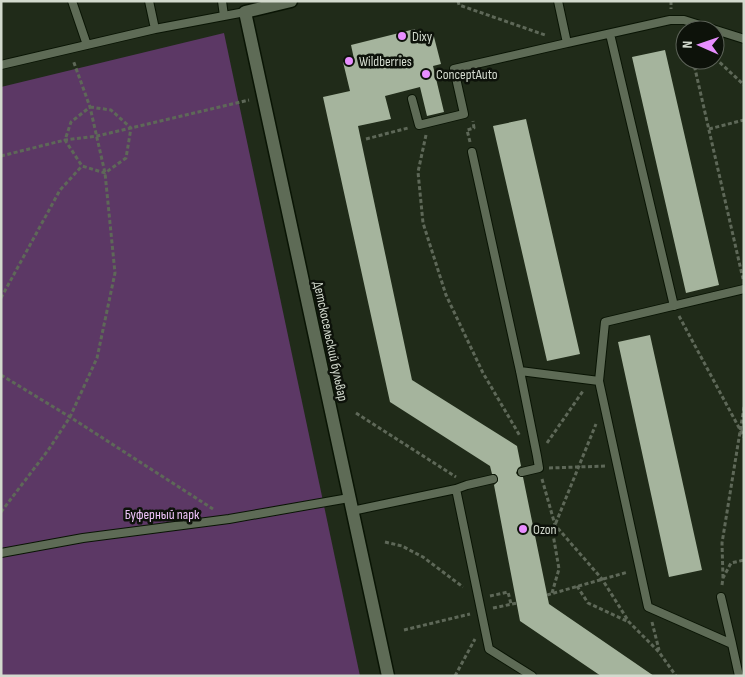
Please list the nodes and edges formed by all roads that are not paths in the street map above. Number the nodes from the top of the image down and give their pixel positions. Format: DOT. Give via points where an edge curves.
graph roads {
  1 [pos="72,1"];
  2 [pos="149,1"];
  3 [pos="222,1"];
  4 [pos="291,1"];
  5 [pos="558,1"];
  6 [pos="245,12"];
  7 [pos="224,16"];
  8 [pos="155,29"];
  9 [pos="610,34"];
  10 [pos="744,39"];
  11 [pos="567,43"];
  12 [pos="87,45"];
  13 [pos="1,66"];
  14 [pos="412,99"];
  15 [pos="472,152"];
  16 [pos="744,289"];
  17 [pos="674,306"];
  18 [pos="520,371"];
  19 [pos="595,381"];
  20 [pos="522,472"];
  21 [pos="493,479"];
  22 [pos="456,489"];
  23 [pos="349,498"];
  24 [pos="352,511"];
  25 [pos="1,553"];
  26 [pos="721,597"];
  27 [pos="732,644"];
  28 [pos="388,676"];
  29 [pos="532,676"];
  30 [pos="739,676"];
  1 -- 12 [label="lane"];
  2 -- 8 [label="lane"];
  3 -- 7 [label="lane"];
  4 -- 6 [label="street"];
  5 -- 11 [label="lane"];
  6 -- 7 [label="lane"];
  6 -- 23 [label="street, Детскосельский бульвар"];
  7 -- 8 [label="lane"];
  8 -- 12 [label="lane"];
  9 -- 10 [label="lane" via="670,20 684,20"];
  9 -- 11 [label="lane"];
  9 -- 17 [label="lane"];
  11 -- 14 [label="lane" via="454,69 464,114 419,125"];
  12 -- 13 [label="lane"];
  15 -- 18 [label="lane"];
  16 -- 17 [label="lane"];
  17 -- 19 [label="lane" via="605,322"];
  18 -- 19 [label="lane"];
  18 -- 20 [label="lane" via="539,468"];
  19 -- 27 [label="lane" via="604,405 648,607"];
  21 -- 22 [label="lane"];
  22 -- 24 [label="lane"];
  22 -- 29 [label="lane" via="489,649"];
  23 -- 24 [label="street, Детскосельский бульвар"];
  23 -- 25 [label="lane"];
  24 -- 28 [label="street, Детскосельский бульвар"];
  26 -- 27 [label="lane"];
  27 -- 30 [label="lane"];
}
